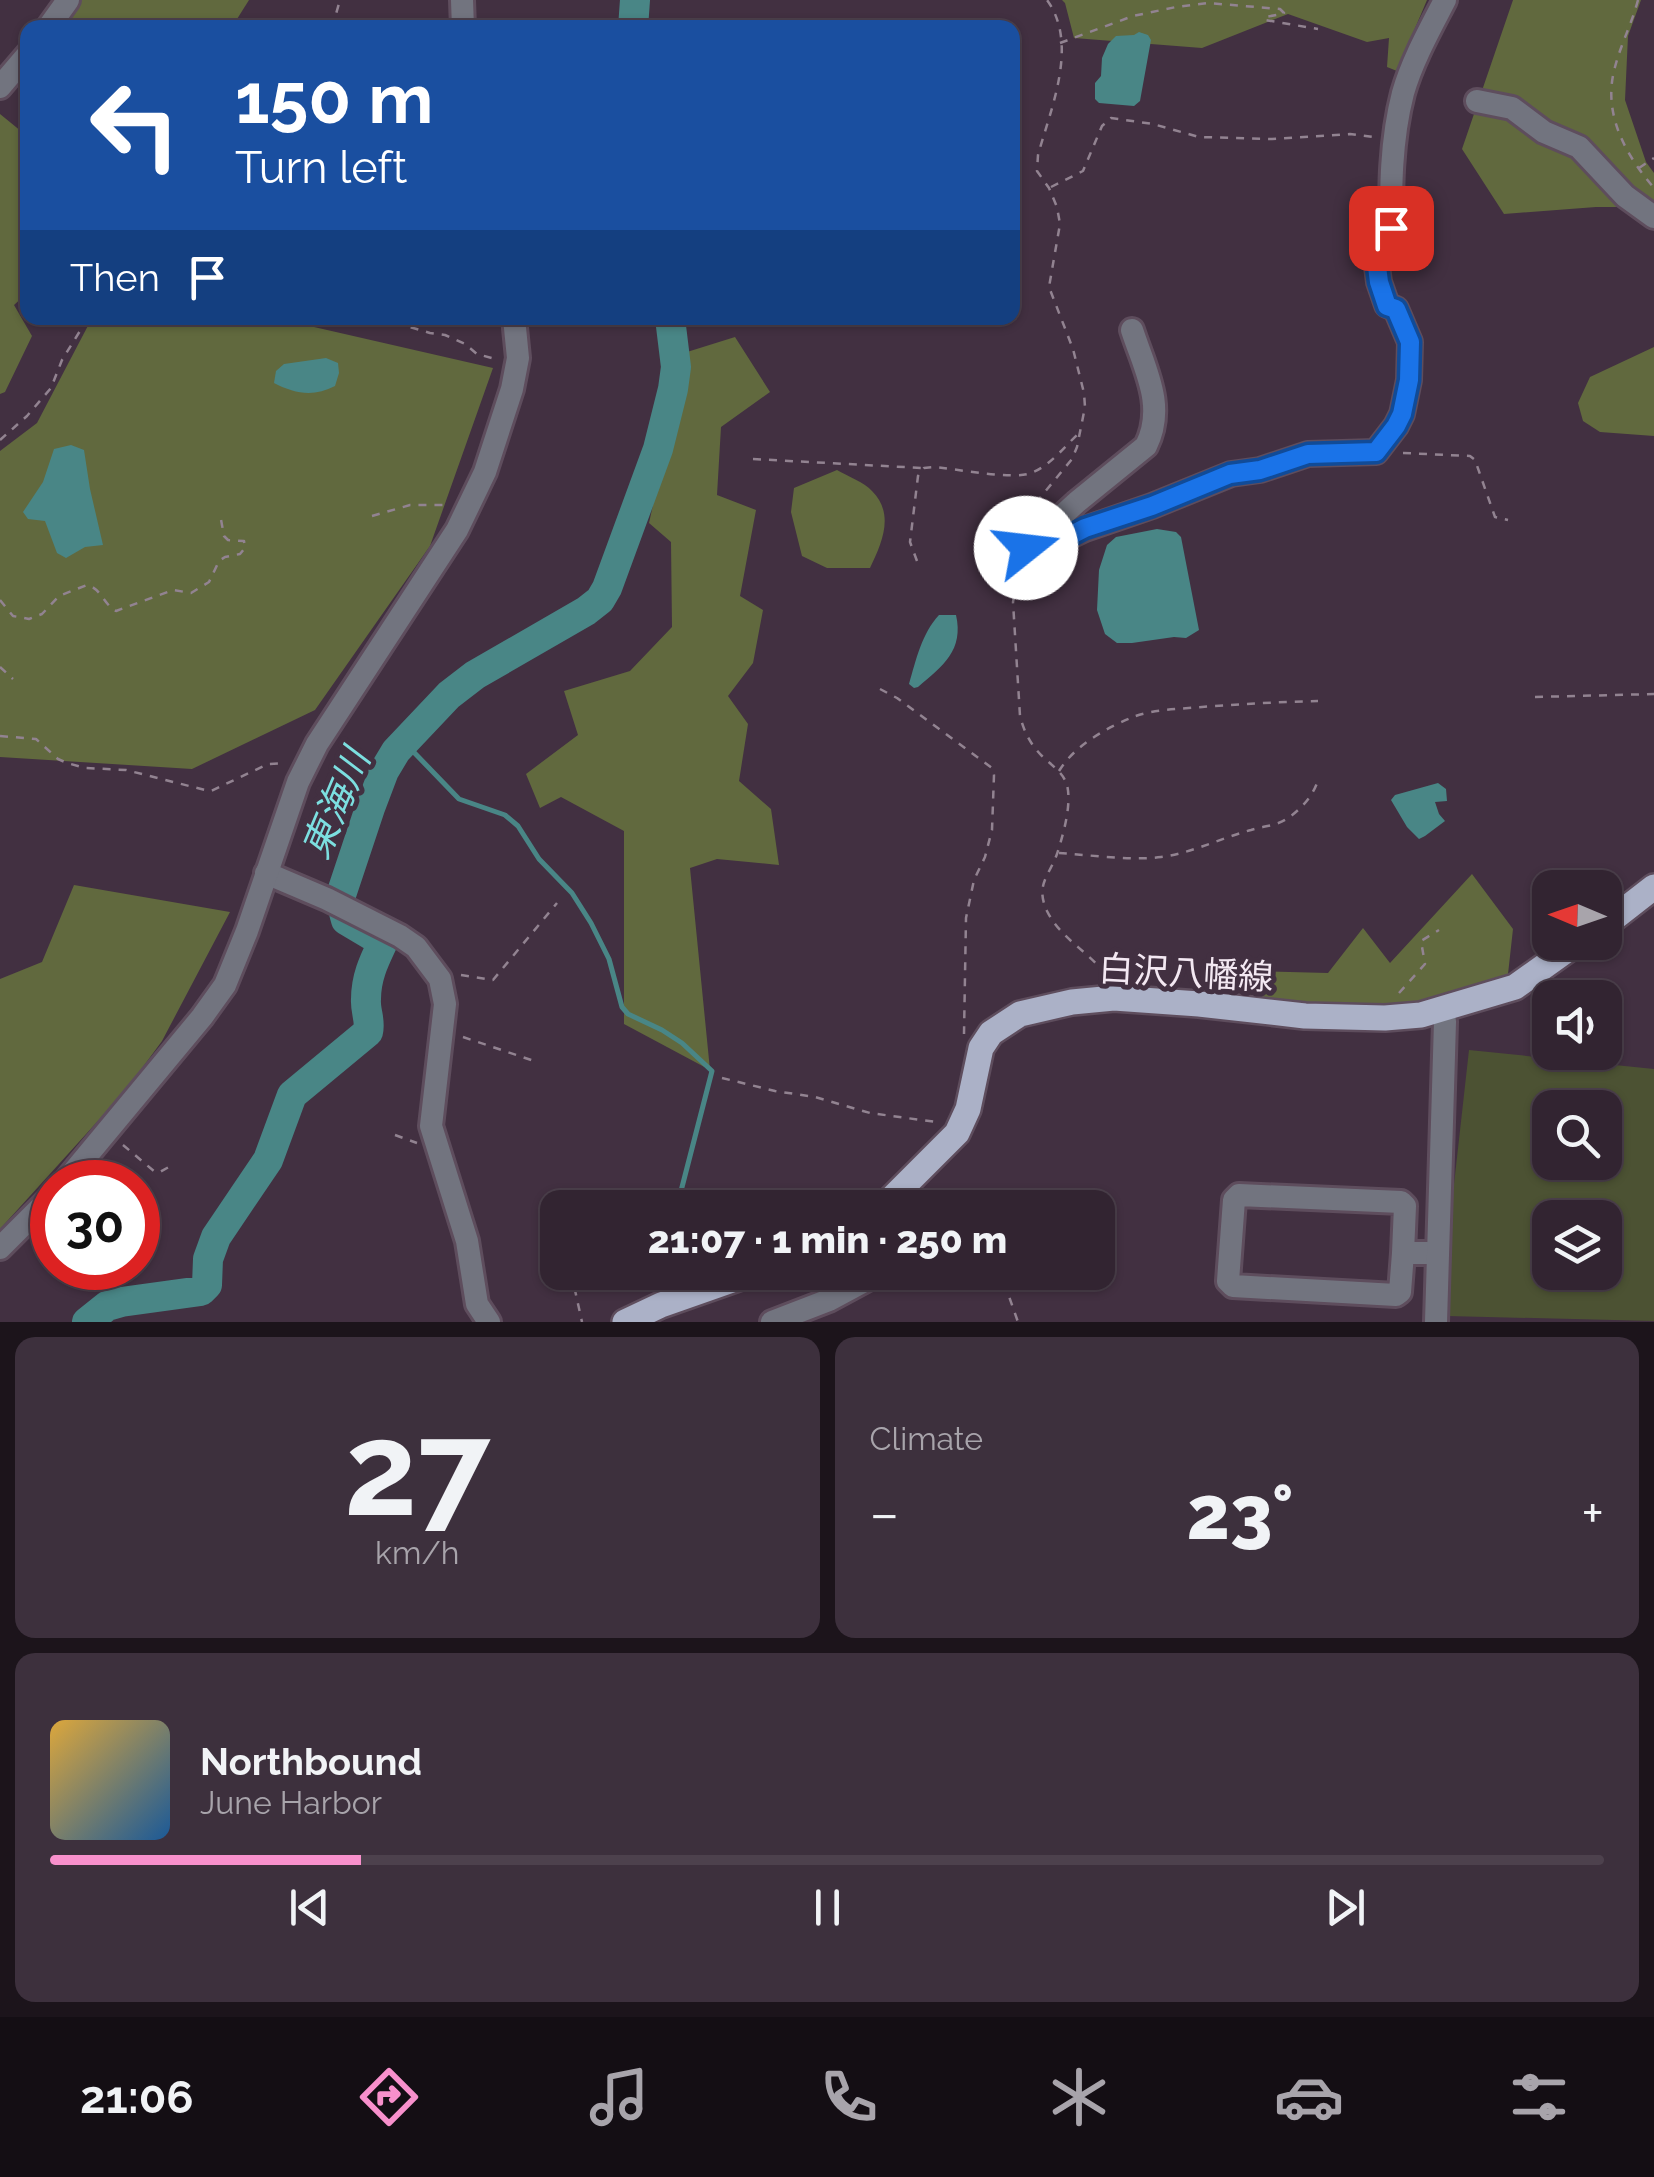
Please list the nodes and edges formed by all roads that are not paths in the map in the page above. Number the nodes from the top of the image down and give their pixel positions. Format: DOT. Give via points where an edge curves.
graph roads {
  1 [pos="1445,0"];
  2 [pos="20,63"];
  3 [pos="0,87"];
  4 [pos="1477,101"];
  5 [pos="1654,217"];
  6 [pos="515,325"];
  7 [pos="1132,330"];
  8 [pos="266,873"];
  9 [pos="1654,888"];
  10 [pos="1622,912"];
  11 [pos="1553,960"];
  12 [pos="1433,1012"];
  13 [pos="84,1160"];
  14 [pos="900,1190"];
  15 [pos="30,1218"];
  16 [pos="0,1248"];
  17 [pos="1402,1252"];
  18 [pos="1438,1253"];
  19 [pos="705,1290"];
  20 [pos="848,1290"];
  21 [pos="489,1322"];
  22 [pos="625,1322"];
  23 [pos="772,1322"];
  24 [pos="1436,1322"];
  1 -- 7 [label="street" via="1404,90 1394,140 1391,257 1376,259 1387,306 1396,309 1410,342 1409,380 1402,414 1376,452 1308,454 1230,474 1056,543 1026,548 1146,446 1156,404"];
  2 -- 3 [label="street"];
  4 -- 5 [label="street" via="1512,108 1579,147"];
  6 -- 8 [label="street" via="512,389 485,472 458,530 316,744"];
  8 -- 13 [label="street" via="225,985"];
  8 -- 21 [label="street" via="416,947 440,979 445,1004 431,1126 467,1242 477,1304"];
  9 -- 10 [label="main road"];
  11 -- 12 [label="main road, 白沢八幡線" via="1515,987"];
  12 -- 14 [label="main road, 白沢八幡線" via="1305,1016 1114,998 1020,1014 981,1048 956,1133"];
  12 -- 18 [label="street" via="1445,1022"];
  15 -- 16 [label="street"];
  17 -- 17 [label="street" via="1401,1202 1239,1195 1228,1282 1396,1296"];
  17 -- 18 [label="street"];
  18 -- 24 [label="street"];
  19 -- 22 [label="main road"];
  20 -- 23 [label="street"];
}
